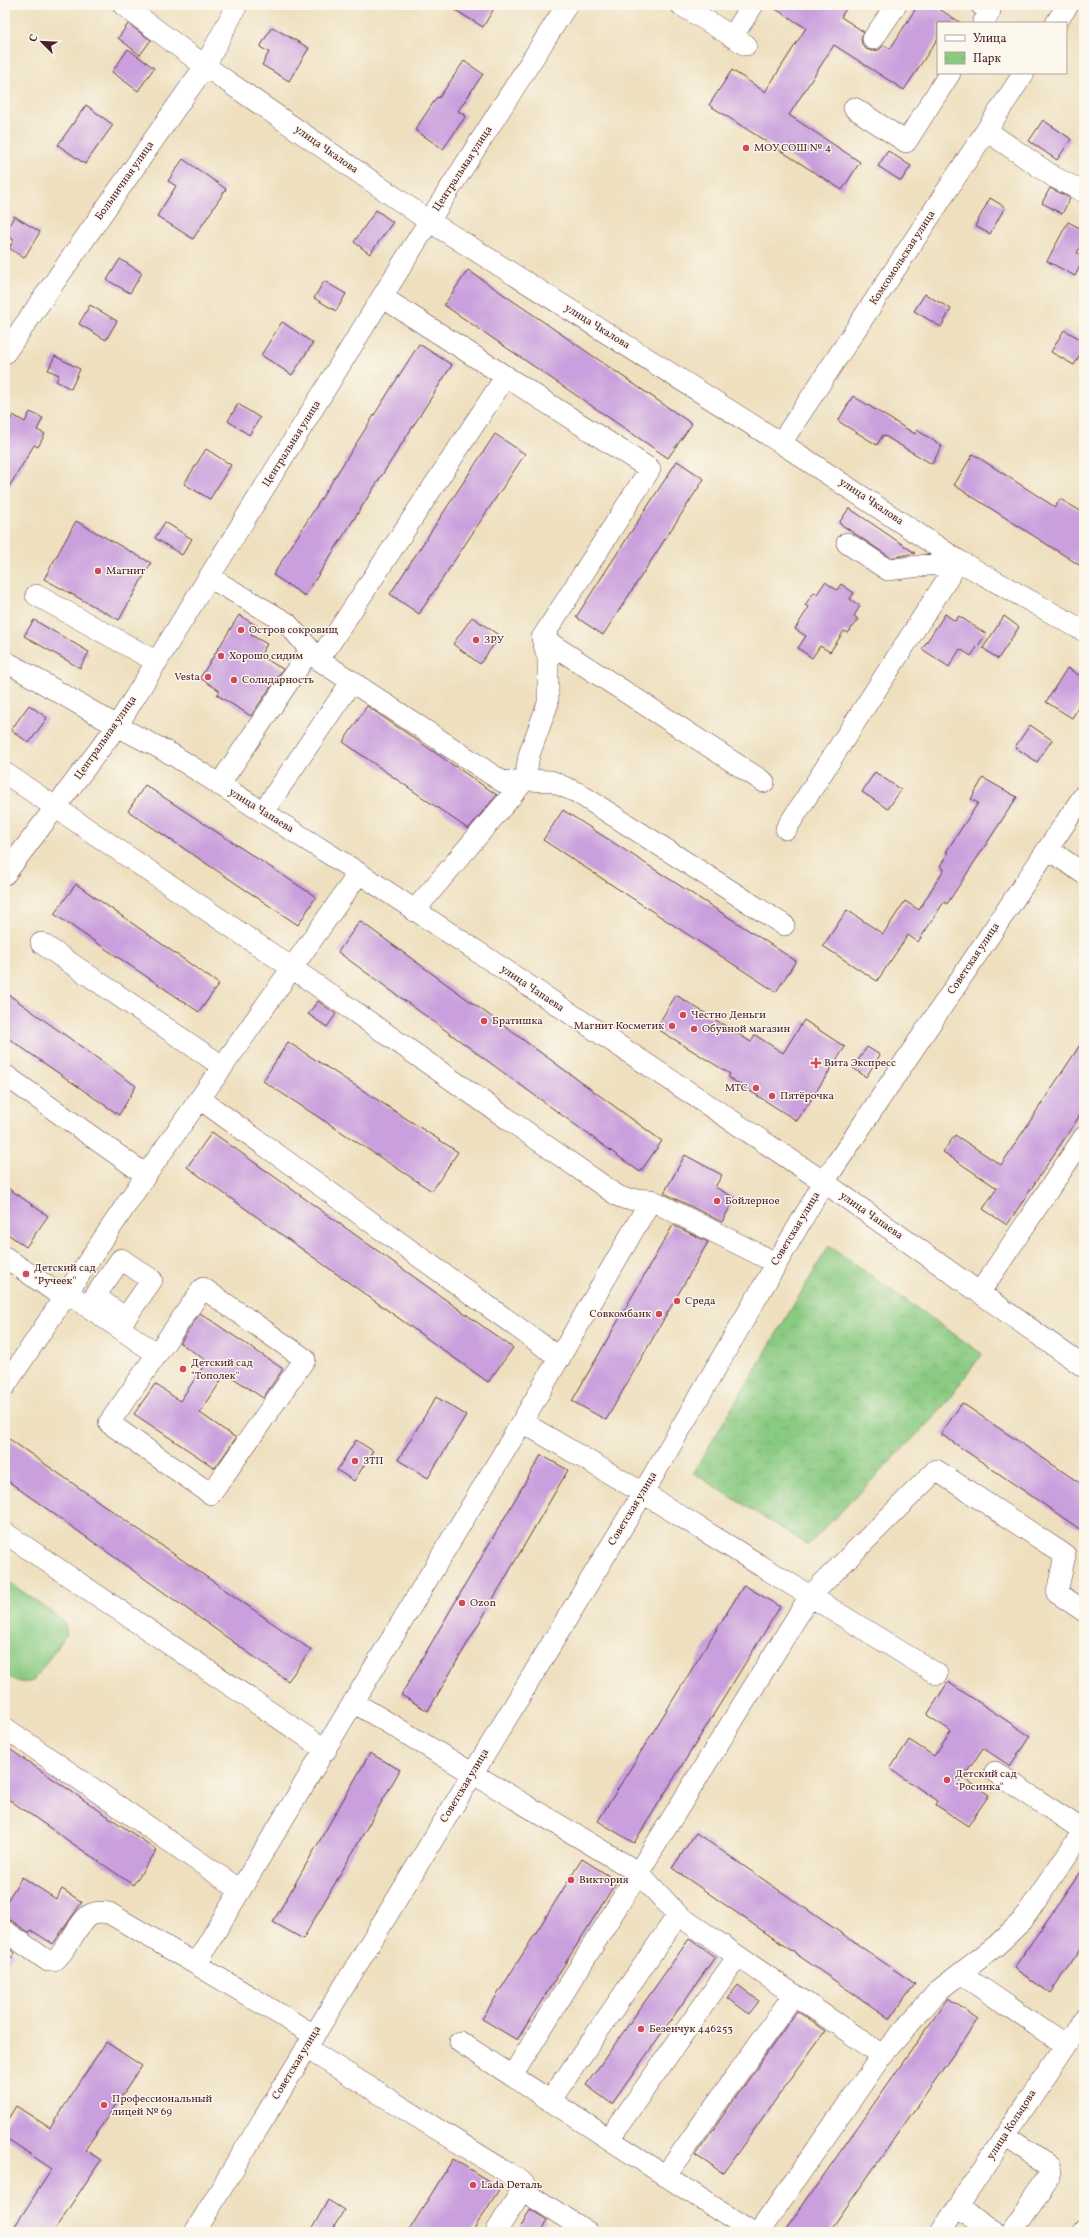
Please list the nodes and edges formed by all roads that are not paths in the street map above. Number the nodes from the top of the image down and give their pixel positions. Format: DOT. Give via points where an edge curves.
graph roads {
  1 [pos="123,5"];
  2 [pos="237,5"];
  3 [pos="567,5"];
  4 [pos="681,5"];
  5 [pos="753,5"];
  6 [pos="896,5"];
  7 [pos="981,5"];
  8 [pos="1068,5"];
  9 [pos="983,22"];
  10 [pos="1057,22"];
  11 [pos="873,39"];
  12 [pos="205,66"];
  13 [pos="949,74"];
  14 [pos="1023,74"];
  15 [pos="854,108"];
  16 [pos="987,131"];
  17 [pos="1084,192"];
  18 [pos="429,221"];
  19 [pos="382,297"];
  20 [pos="5,353"];
  21 [pos="506,376"];
  22 [pos="781,442"];
  23 [pos="847,543"];
  24 [pos="959,561"];
  25 [pos="209,577"];
  26 [pos="36,595"];
  27 [pos="1084,631"];
  28 [pos="542,638"];
  29 [pos="315,655"];
  30 [pos="5,661"];
  31 [pos="157,662"];
  32 [pos="352,681"];
  33 [pos="117,726"];
  34 [pos="5,773"];
  35 [pos="525,780"];
  36 [pos="764,782"];
  37 [pos="219,785"];
  38 [pos="1084,795"];
  39 [pos="55,808"];
  40 [pos="263,812"];
  41 [pos="786,829"];
  42 [pos="1048,849"];
  43 [pos="359,873"];
  44 [pos="5,874"];
  45 [pos="1084,874"];
  46 [pos="414,911"];
  47 [pos="784,925"];
  48 [pos="41,943"];
  49 [pos="292,968"];
  50 [pos="222,1066"];
  51 [pos="5,1075"];
  52 [pos="200,1099"];
  53 [pos="1084,1137"];
  54 [pos="146,1175"];
  55 [pos="824,1182"];
  56 [pos="651,1200"];
  57 [pos="5,1257"];
  58 [pos="776,1263"];
  59 [pos="980,1292"];
  60 [pos="66,1295"];
  61 [pos="157,1354"];
  62 [pos="560,1358"];
  63 [pos="1084,1367"];
  64 [pos="5,1386"];
  65 [pos="522,1422"];
  66 [pos="643,1493"];
  67 [pos="5,1533"];
  68 [pos="810,1596"];
  69 [pos="1084,1611"];
  70 [pos="937,1674"];
  71 [pos="355,1702"];
  72 [pos="5,1728"];
  73 [pos="326,1750"];
  74 [pos="473,1772"];
  75 [pos="995,1772"];
  76 [pos="1084,1830"];
  77 [pos="639,1873"];
  78 [pos="240,1890"];
  79 [pos="678,1915"];
  80 [pos="5,1931"];
  81 [pos="738,1956"];
  82 [pos="199,1966"];
  83 [pos="961,1974"];
  84 [pos="794,1994"];
  85 [pos="1084,2018"];
  86 [pos="310,2041"];
  87 [pos="460,2042"];
  88 [pos="1065,2045"];
  89 [pos="882,2055"];
  90 [pos="512,2076"];
  91 [pos="550,2101"];
  92 [pos="1005,2136"];
  93 [pos="608,2139"];
  94 [pos="665,2176"];
  95 [pos="522,2190"];
  96 [pos="958,2207"];
  97 [pos="195,2232"];
  98 [pos="496,2232"];
  99 [pos="588,2232"];
  100 [pos="752,2232"];
  101 [pos="759,2232"];
  102 [pos="942,2232"];
  103 [pos="993,2232"];
  104 [pos="1011,2232"];
  1 -- 12 [label="street, улица Чкалова"];
  2 -- 12 [label="street, Больничная улица"];
  3 -- 18 [label="street, Центральная улица"];
  4 -- 5 [label="street" via="739,41"];
  6 -- 11 [label="street"];
  7 -- 9 [label="street" via="990,11"];
  8 -- 10 [label="street"];
  12 -- 18 [label="street, улица Чкалова"];
  12 -- 20 [label="street, Больничная улица"];
  13 -- 15 [label="street" via="906,142"];
  14 -- 16 [label="street, Комсомольская улица"];
  16 -- 17 [label="street" via="1054,177"];
  16 -- 22 [label="street, Комсомольская улица"];
  18 -- 19 [label="street, Центральная улица"];
  18 -- 22 [label="street, улица Чкалова"];
  19 -- 21 [label="street"];
  19 -- 25 [label="street, Центральная улица"];
  21 -- 28 [label="street" via="650,469"];
  21 -- 29 [label="street"];
  22 -- 24 [label="street, улица Чкалова"];
  23 -- 24 [label="street" via="888,570"];
  24 -- 27 [label="street, улица Чкалова"];
  24 -- 41 [label="street"];
  25 -- 29 [label="street" via="287,623"];
  25 -- 31 [label="street, Центральная улица"];
  26 -- 31 [label="street"];
  28 -- 35 [label="street" via="548,658 548,703 529,756"];
  28 -- 36 [label="street"];
  29 -- 32 [label="street"];
  29 -- 37 [label="street"];
  30 -- 33 [label="street, улица Чапаева"];
  31 -- 33 [label="street, Центральная улица"];
  32 -- 35 [label="street" via="503,782"];
  32 -- 40 [label="street"];
  33 -- 37 [label="street, улица Чапаева" via="173,755"];
  33 -- 39 [label="street, Центральная улица"];
  34 -- 39 [label="street"];
  35 -- 46 [label="street"];
  35 -- 47 [label="street" via="551,781 578,793"];
  37 -- 40 [label="street, улица Чапаева"];
  38 -- 42 [label="street, Советская улица"];
  39 -- 44 [label="street, Центральная улица"];
  39 -- 49 [label="street"];
  40 -- 43 [label="street, улица Чапаева"];
  42 -- 45 [label="street"];
  42 -- 55 [label="street, Советская улица"];
  43 -- 46 [label="street, улица Чапаева"];
  43 -- 49 [label="street"];
  46 -- 55 [label="street, улица Чапаева"];
  48 -- 50 [label="street"];
  49 -- 50 [label="street"];
  49 -- 56 [label="street" via="618,1196 626,1199"];
  50 -- 52 [label="street"];
  51 -- 54 [label="street"];
  52 -- 54 [label="street"];
  52 -- 62 [label="street"];
  53 -- 59 [label="street"];
  54 -- 60 [label="street"];
  55 -- 58 [label="street, Советская улица"];
  55 -- 59 [label="street, улица Чапаева"];
  56 -- 58 [label="street"];
  56 -- 62 [label="street"];
  57 -- 60 [label="street"];
  58 -- 66 [label="street, Советская улица"];
  59 -- 63 [label="street, улица Чапаева"];
  60 -- 61 [label="street" via="122,1322"];
  60 -- 64 [label="street"];
  61 -- 61 [label="street" via="109,1423 211,1494 305,1359 203,1288"];
  62 -- 65 [label="street"];
  65 -- 66 [label="street"];
  65 -- 71 [label="street"];
  66 -- 68 [label="street"];
  66 -- 74 [label="street, Советская улица"];
  67 -- 73 [label="street"];
  68 -- 69 [label="street" via="936,1470 1065,1555 1057,1593"];
  68 -- 70 [label="street"];
  68 -- 77 [label="street"];
  71 -- 73 [label="street"];
  71 -- 74 [label="street"];
  72 -- 78 [label="street"];
  73 -- 78 [label="street"];
  74 -- 77 [label="street"];
  74 -- 86 [label="street, Советская улица"];
  75 -- 76 [label="street"];
  76 -- 83 [label="street" via="1022,1921"];
  77 -- 79 [label="street"];
  77 -- 90 [label="street"];
  78 -- 82 [label="street" via="203,1952"];
  79 -- 81 [label="street"];
  79 -- 91 [label="street"];
  80 -- 82 [label="street" via="48,1961 54,1961 61,1956 88,1916 98,1912 109,1913"];
  81 -- 84 [label="street"];
  81 -- 93 [label="street"];
  82 -- 86 [label="street"];
  83 -- 88 [label="street"];
  83 -- 89 [label="street" via="939,1990"];
  84 -- 89 [label="street"];
  84 -- 94 [label="street"];
  85 -- 88 [label="street, улица Кольцова"];
  86 -- 95 [label="street" via="521,2181 524,2184"];
  86 -- 97 [label="street, Советская улица"];
  87 -- 90 [label="street"];
  88 -- 92 [label="street, улица Кольцова"];
  89 -- 101 [label="street"];
  90 -- 91 [label="street"];
  91 -- 93 [label="street"];
  92 -- 96 [label="street, улица Кольцова"];
  92 -- 104 [label="street" via="1049,2165 1051,2171 1050,2177"];
  93 -- 94 [label="street"];
  94 -- 100 [label="street"];
  95 -- 98 [label="street"];
  95 -- 99 [label="street"];
  96 -- 102 [label="street, улица Кольцова"];
  96 -- 103 [label="street"];
}
